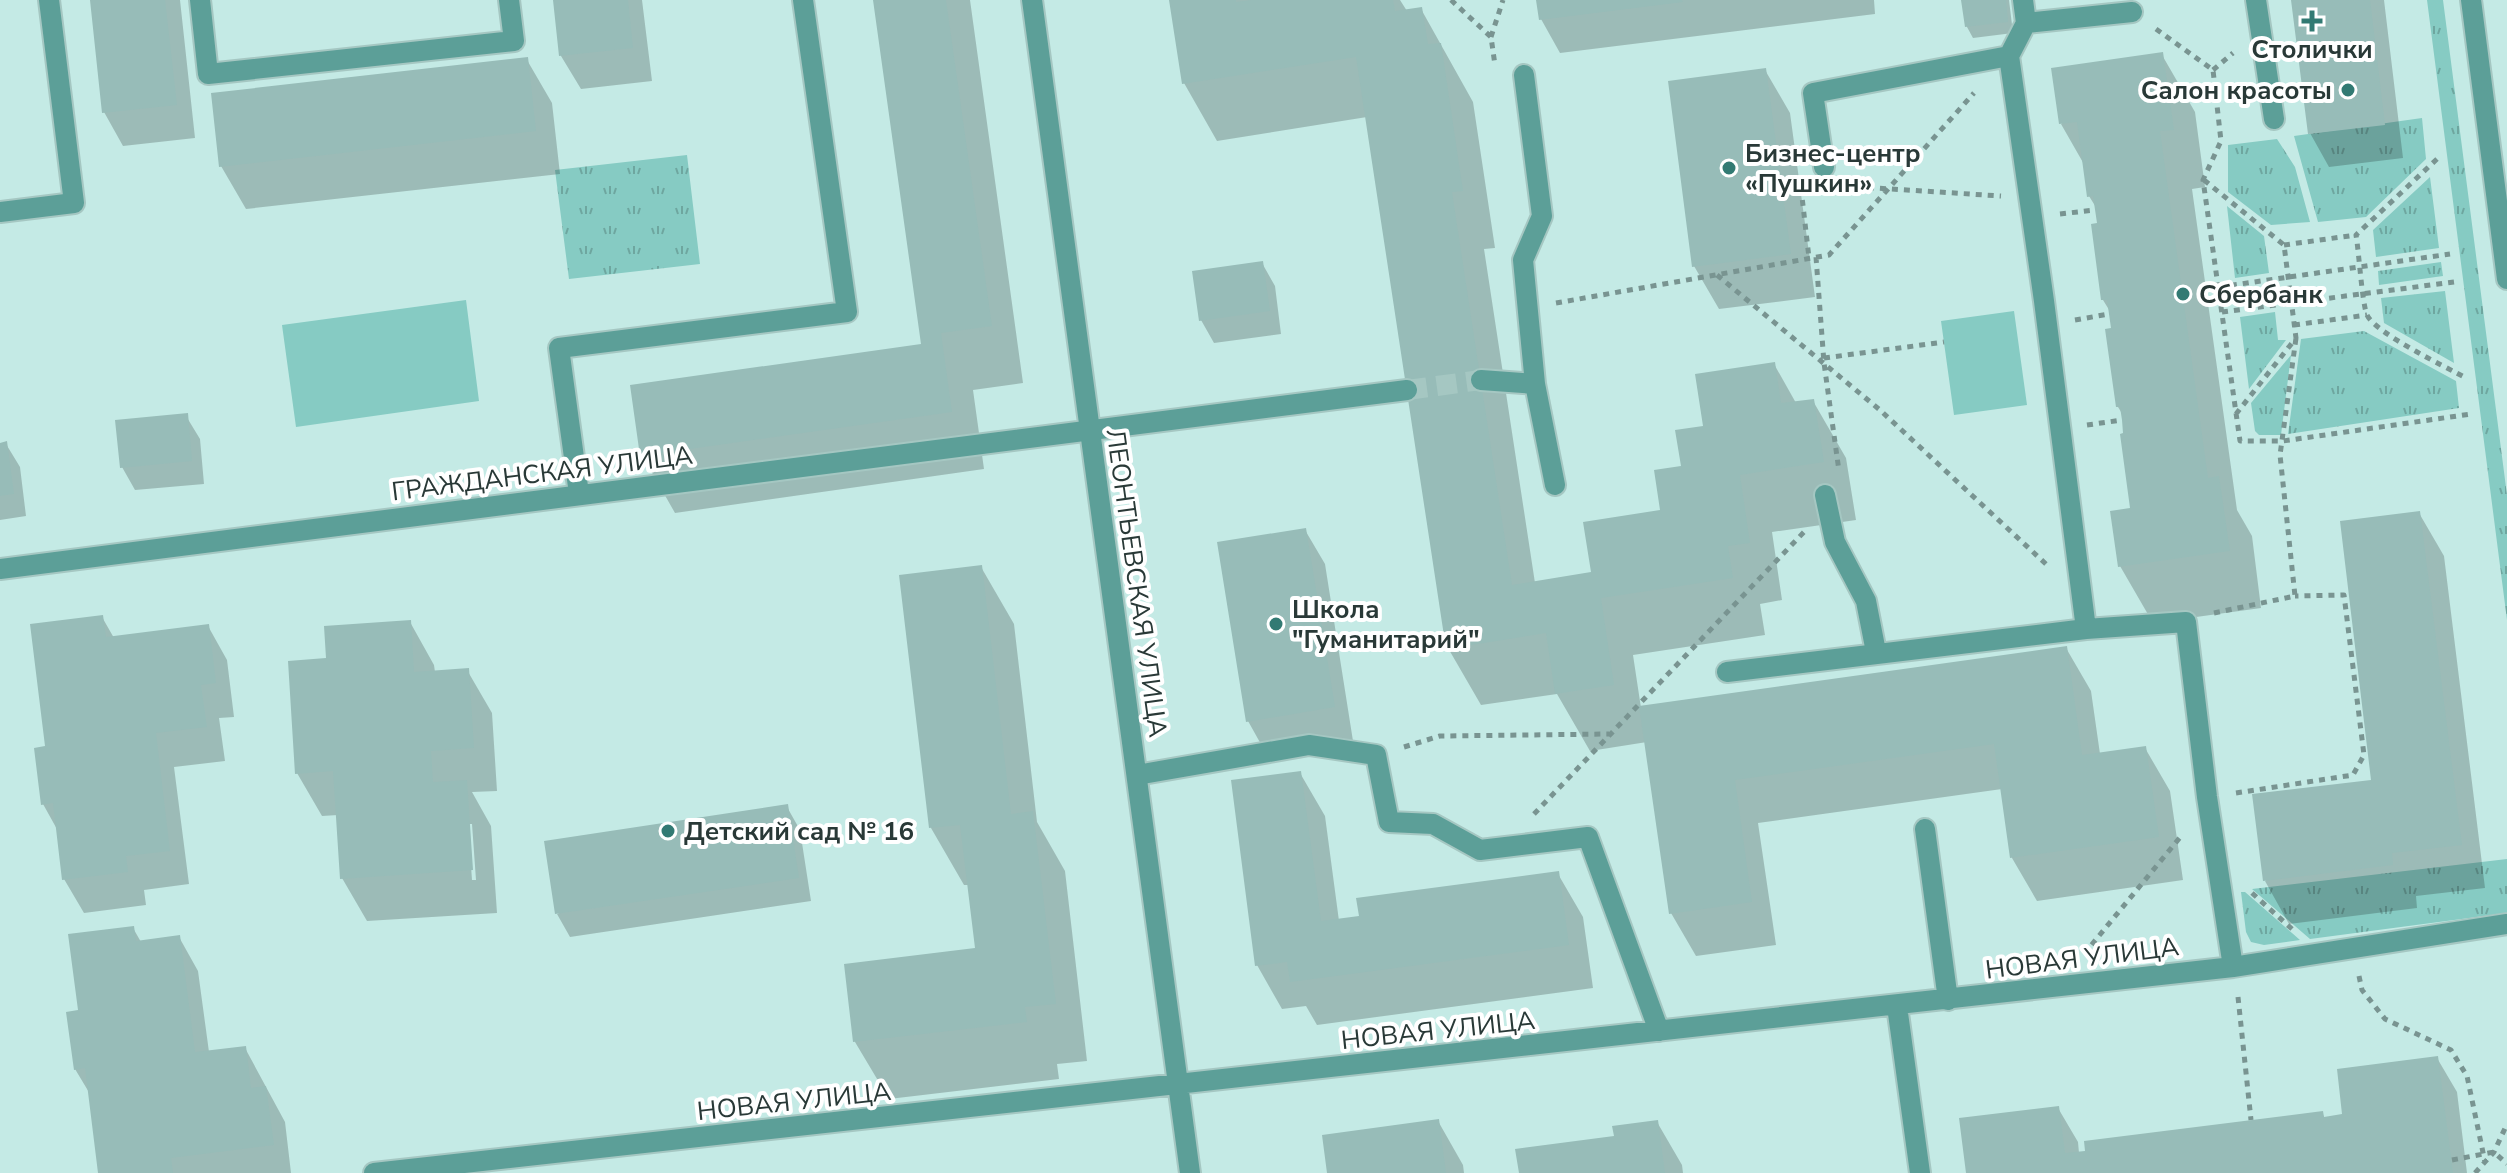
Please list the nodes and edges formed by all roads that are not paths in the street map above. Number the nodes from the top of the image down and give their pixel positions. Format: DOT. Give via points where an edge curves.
graph roads {
  1 [pos="49,0"];
  2 [pos="200,0"];
  3 [pos="509,0"];
  4 [pos="803,0"];
  5 [pos="1032,0"];
  6 [pos="2023,0"];
  7 [pos="2256,0"];
  8 [pos="2471,0"];
  9 [pos="2132,12"];
  10 [pos="2026,23"];
  11 [pos="2009,56"];
  12 [pos="1524,75"];
  13 [pos="2274,119"];
  14 [pos="1824,167"];
  15 [pos="0,212"];
  16 [pos="2507,279"];
  17 [pos="1481,380"];
  18 [pos="1535,384"];
  19 [pos="1407,390"];
  20 [pos="1090,429"];
  21 [pos="1555,485"];
  22 [pos="579,494"];
  23 [pos="1826,501"];
  24 [pos="0,569"];
  25 [pos="2086,629"];
  26 [pos="1876,652"];
  27 [pos="1727,672"];
  28 [pos="1137,775"];
  29 [pos="1925,829"];
  30 [pos="2507,924"];
  31 [pos="2233,967"];
  32 [pos="1948,1000"];
  33 [pos="1897,1006"];
  34 [pos="1659,1031"];
  35 [pos="1179,1085"];
  36 [pos="374,1173"];
  37 [pos="1190,1173"];
  38 [pos="1920,1173"];
  1 -- 15 [label="street" via="74,203"];
  2 -- 3 [label="street" via="208,74 514,41"];
  4 -- 22 [label="street" via="847,312 559,348"];
  5 -- 20 [label="street, ЛЕОНТЬЕВСКАЯ УЛИЦА"];
  6 -- 10 [label="street"];
  7 -- 13 [label="street"];
  8 -- 16 [label="street"];
  9 -- 10 [label="street"];
  10 -- 11 [label="street"];
  11 -- 14 [label="street" via="1813,93"];
  11 -- 25 [label="street"];
  12 -- 18 [label="street" via="1542,216 1523,260"];
  17 -- 18 [label="street"];
  18 -- 21 [label="street"];
  19 -- 20 [label="street, ГРАЖДАНСКАЯ УЛИЦА"];
  20 -- 22 [label="street, ГРАЖДАНСКАЯ УЛИЦА"];
  20 -- 28 [label="street, ЛЕОНТЬЕВСКАЯ УЛИЦА"];
  22 -- 24 [label="street, ГРАЖДАНСКАЯ УЛИЦА"];
  23 -- 26 [label="street" via="1835,542 1866,601"];
  25 -- 26 [label="street"];
  25 -- 31 [label="street" via="2186,622"];
  26 -- 27 [label="street"];
  28 -- 34 [label="street" via="1309,745 1376,755 1389,822 1433,824 1480,850 1588,837"];
  28 -- 35 [label="street, ЛЕОНТЬЕВСКАЯ УЛИЦА"];
  29 -- 32 [label="street"];
  30 -- 31 [label="street, НОВАЯ УЛИЦА"];
  31 -- 32 [label="street, НОВАЯ УЛИЦА"];
  32 -- 33 [label="street, НОВАЯ УЛИЦА"];
  33 -- 34 [label="street, НОВАЯ УЛИЦА"];
  33 -- 38 [label="street"];
  34 -- 35 [label="street, НОВАЯ УЛИЦА"];
  35 -- 36 [label="street, НОВАЯ УЛИЦА"];
  35 -- 37 [label="street, ЛЕОНТЬЕВСКАЯ УЛИЦА"];
}
